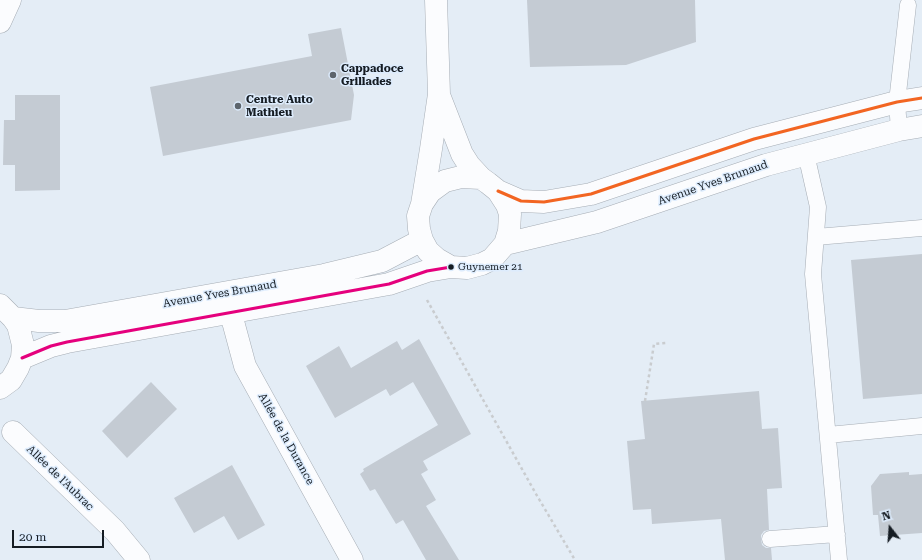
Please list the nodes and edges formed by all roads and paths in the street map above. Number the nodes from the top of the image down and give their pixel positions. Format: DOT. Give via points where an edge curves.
graph roads {
  1 [pos="10,0"];
  2 [pos="436,0"];
  3 [pos="908,5"];
  4 [pos="0,22"];
  5 [pos="438,94"];
  6 [pos="922,98"];
  7 [pos="897,102"];
  8 [pos="922,126"];
  9 [pos="899,130"];
  10 [pos="806,154"];
  11 [pos="490,185"];
  12 [pos="422,204"];
  13 [pos="922,228"];
  14 [pos="816,237"];
  15 [pos="422,240"];
  16 [pos="505,244"];
  17 [pos="451,266"];
  18 [pos="427,299"];
  19 [pos="7,311"];
  20 [pos="231,314"];
  21 [pos="666,343"];
  22 [pos="22,358"];
  23 [pos="0,388"];
  24 [pos="645,401"];
  25 [pos="922,426"];
  26 [pos="13,432"];
  27 [pos="828,435"];
  28 [pos="837,534"];
  29 [pos="770,539"];
  30 [pos="139,560"];
  31 [pos="352,560"];
  32 [pos="575,560"];
  33 [pos="839,560"];
  1 -- 4 [label="street"];
  2 -- 5 [label="street"];
  3 -- 7 [label="lane"];
  5 -- 11 [label="street" via="462,154 469,165"];
  5 -- 12 [label="street"];
  6 -- 7 [label="street"];
  7 -- 9 [label="lane"];
  7 -- 11 [label="street" via="754,139 591,194 544,202 521,201"];
  8 -- 9 [label="street, Avenue Yves Brunaud"];
  9 -- 10 [label="street, Avenue Yves Brunaud"];
  10 -- 14 [label="lane" via="818,207"];
  10 -- 16 [label="street, Avenue Yves Brunaud" via="598,222"];
  11 -- 12 [label="street" via="461,177 445,181 430,192"];
  11 -- 16 [label="street" via="507,205 510,214"];
  12 -- 15 [label="street" via="418,216"];
  13 -- 14 [label="lane"];
  14 -- 27 [label="lane" via="813,274"];
  15 -- 17 [label="street" via="428,251"];
  15 -- 19 [label="street, Avenue Yves Brunaud" via="382,261 324,275 65,321 39,321"];
  16 -- 17 [label="street" via="492,259 482,264 467,268"];
  17 -- 20 [label="street, Avenue Yves Brunaud" via="389,284"];
  18 -- 32 [label="path"];
  19 -- 22 [label="street" via="21,336"];
  20 -- 22 [label="street, Avenue Yves Brunaud" via="67,342"];
  20 -- 31 [label="street, Allée de la Durance" via="245,366"];
  21 -- 24 [label="path" via="654,344"];
  22 -- 23 [label="street" via="10,380"];
  25 -- 27 [label="lane"];
  26 -- 30 [label="street, Allée de l'Aubrac" via="115,531"];
  27 -- 28 [label="lane"];
  28 -- 29 [label="lane"];
  28 -- 33 [label="lane"];
}
